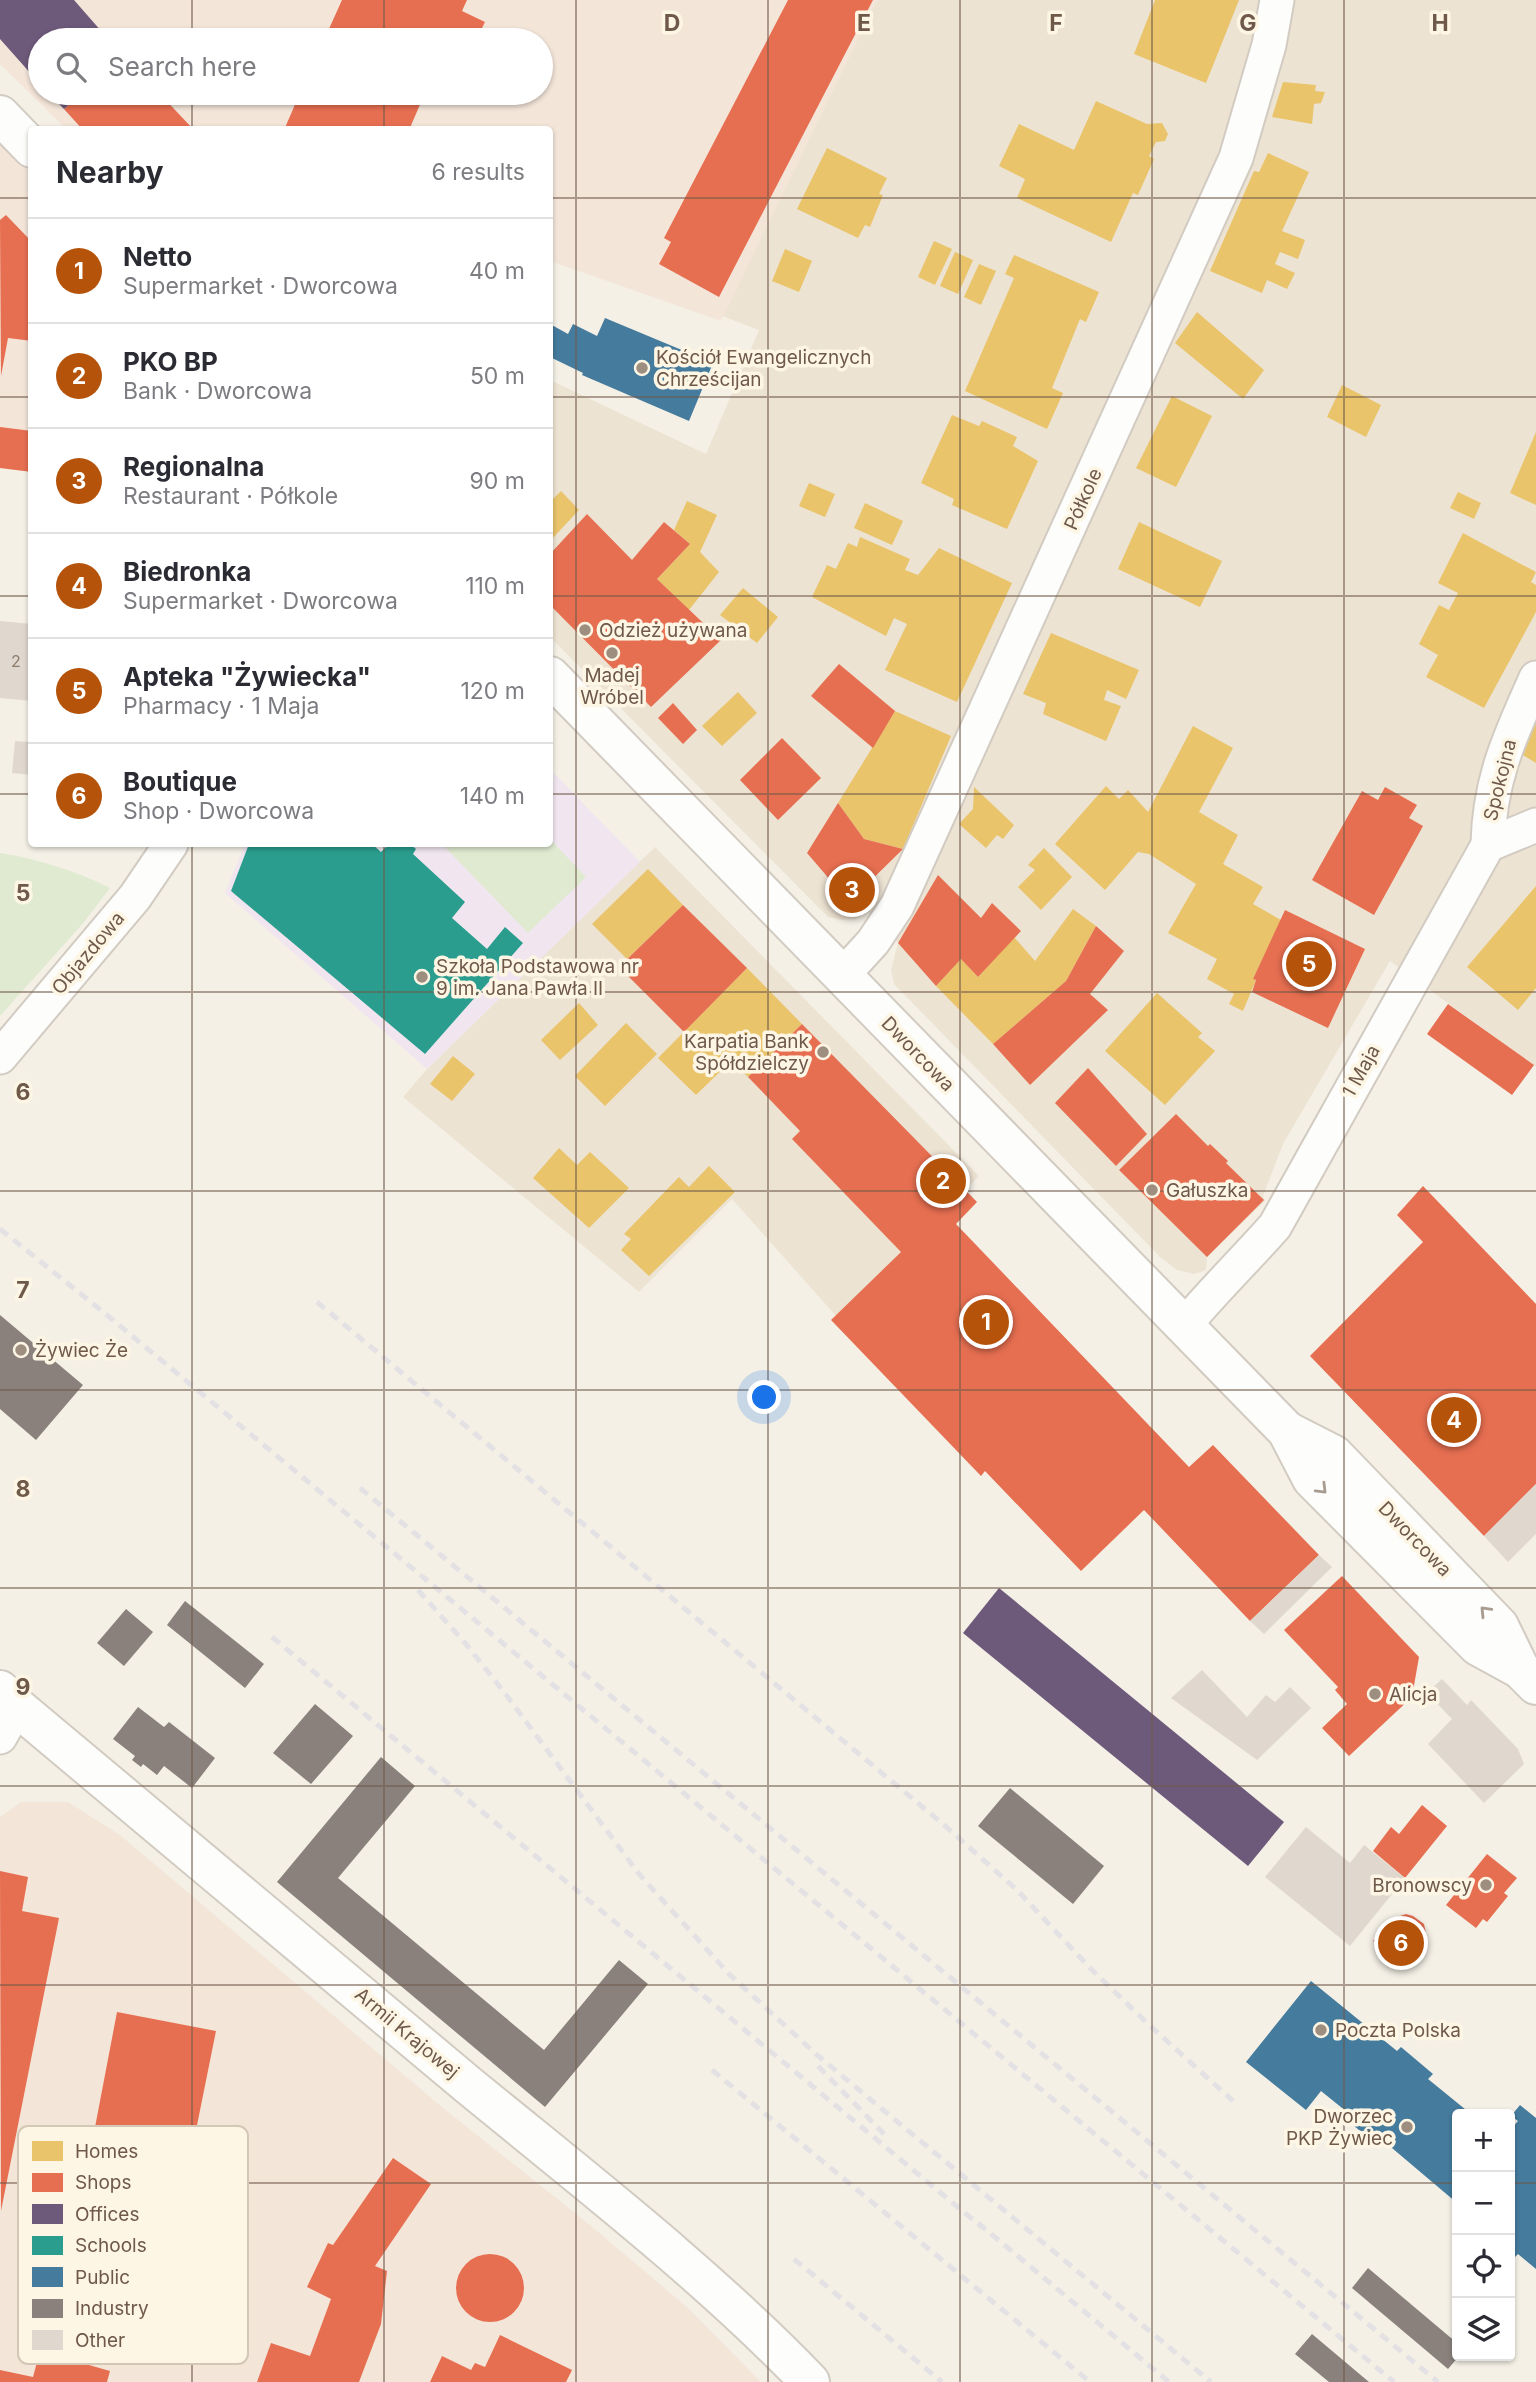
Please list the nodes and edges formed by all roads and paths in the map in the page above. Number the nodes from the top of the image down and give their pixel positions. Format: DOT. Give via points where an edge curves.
graph roads {
  1 [pos="1277,0"];
  2 [pos="0,115"];
  3 [pos="28,144"];
  4 [pos="1536,678"];
  5 [pos="553,679"];
  6 [pos="1536,825"];
  7 [pos="1488,845"];
  8 [pos="169,847"];
  9 [pos="842,976"];
  10 [pos="0,1058"];
  11 [pos="1184,1326"];
  12 [pos="1528,1677"];
  13 [pos="6,1711"];
  14 [pos="810,2382"];
  1 -- 9 [label="street, Półkole" via="1269,45 1236,158 897,906"];
  2 -- 3 [label="street"];
  4 -- 7 [label="street, Spokojna" via="1505,746 1489,811"];
  5 -- 9 [label="street, Dworcowa"];
  6 -- 7 [label="street"];
  7 -- 11 [label="street, 1 Maja" via="1275,1226"];
  8 -- 10 [label="street, Objazdowa" via="135,897"];
  9 -- 11 [label="street, Dworcowa"];
  11 -- 12 [label="street, Dworcowa" via="1287,1431 1312,1479 1478,1646"];
  13 -- 14 [label="street, Armii Krajowej" via="692,2270"];
}
